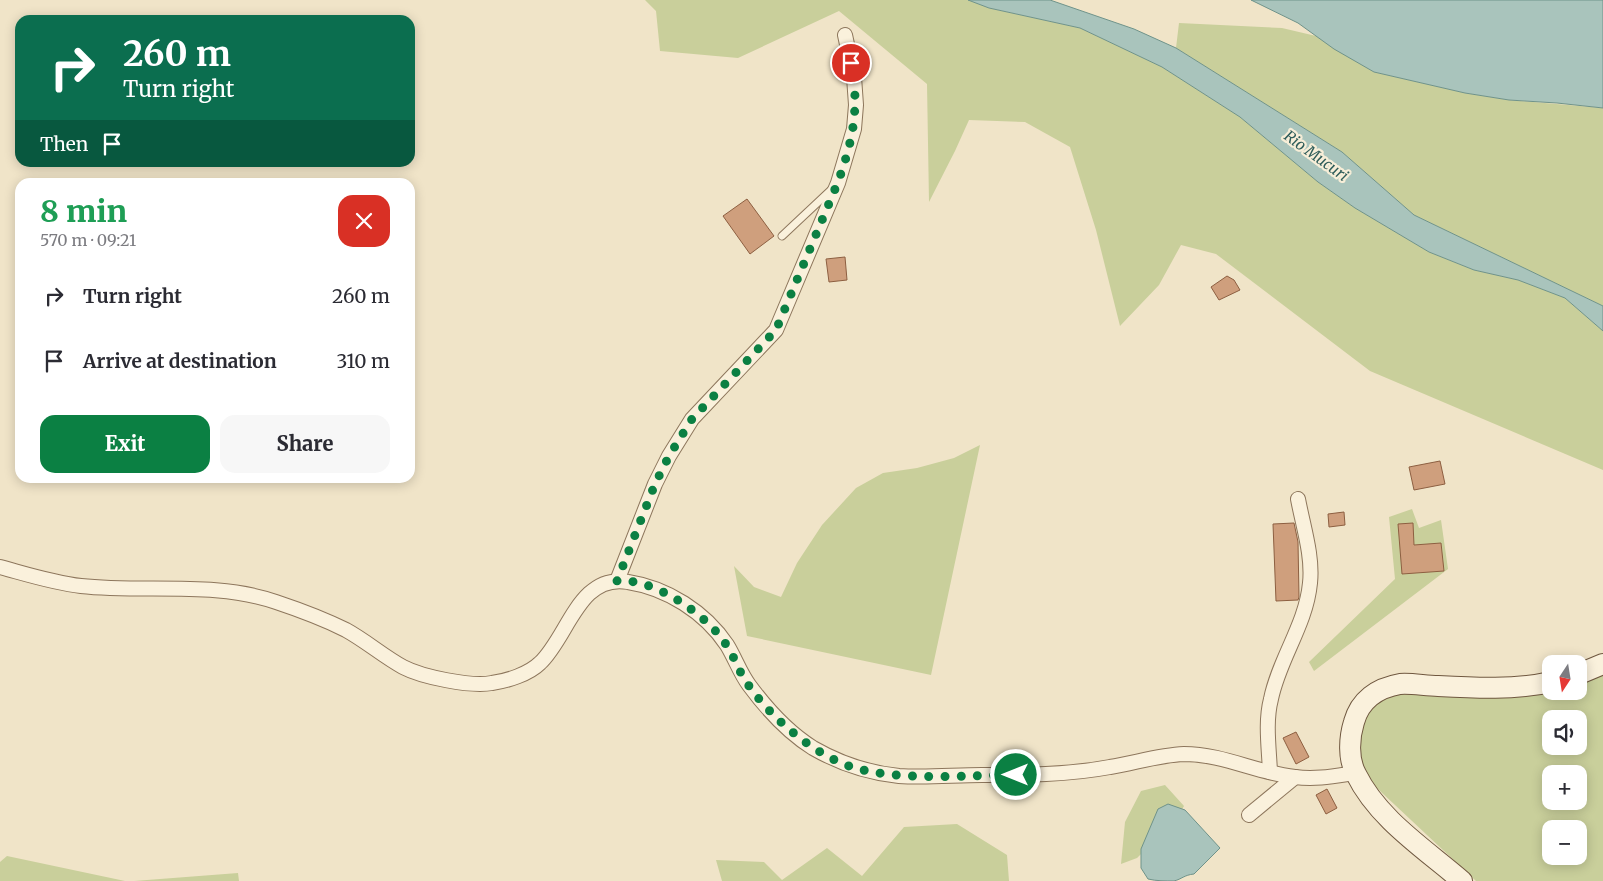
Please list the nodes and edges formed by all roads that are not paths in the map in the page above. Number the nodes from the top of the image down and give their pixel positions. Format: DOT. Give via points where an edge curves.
graph roads {
  1 [pos="845,35"];
  2 [pos="838,182"];
  3 [pos="782,236"];
  4 [pos="1298,500"];
  5 [pos="0,567"];
  6 [pos="617,581"];
  7 [pos="1603,664"];
  8 [pos="1588,670"];
  9 [pos="1542,683"];
  10 [pos="1270,772"];
  11 [pos="1355,773"];
  12 [pos="1295,778"];
  13 [pos="1249,815"];
  14 [pos="1462,881"];
  1 -- 2 [label="street" via="856,105 854,130"];
  2 -- 3 [label="lane"];
  2 -- 6 [label="street" via="776,330 692,419 655,484"];
  4 -- 10 [label="street" via="1310,582 1305,609 1270,700"];
  5 -- 6 [label="street" via="78,586 141,590 208,589 271,600 350,632 407,669 457,682 489,684 539,665 583,598 603,583"];
  6 -- 10 [label="street" via="648,587 684,602 706,620 727,645 747,683 783,724 811,746 849,766 898,776 1052,774 1185,754 1222,758"];
  7 -- 8 [label="main road"];
  9 -- 11 [label="main road" via="1495,687 1401,684 1377,691 1356,713 1351,731 1350,751"];
  10 -- 12 [label="street"];
  11 -- 12 [label="street"];
  11 -- 14 [label="main road" via="1377,806"];
  12 -- 13 [label="street"];
}
